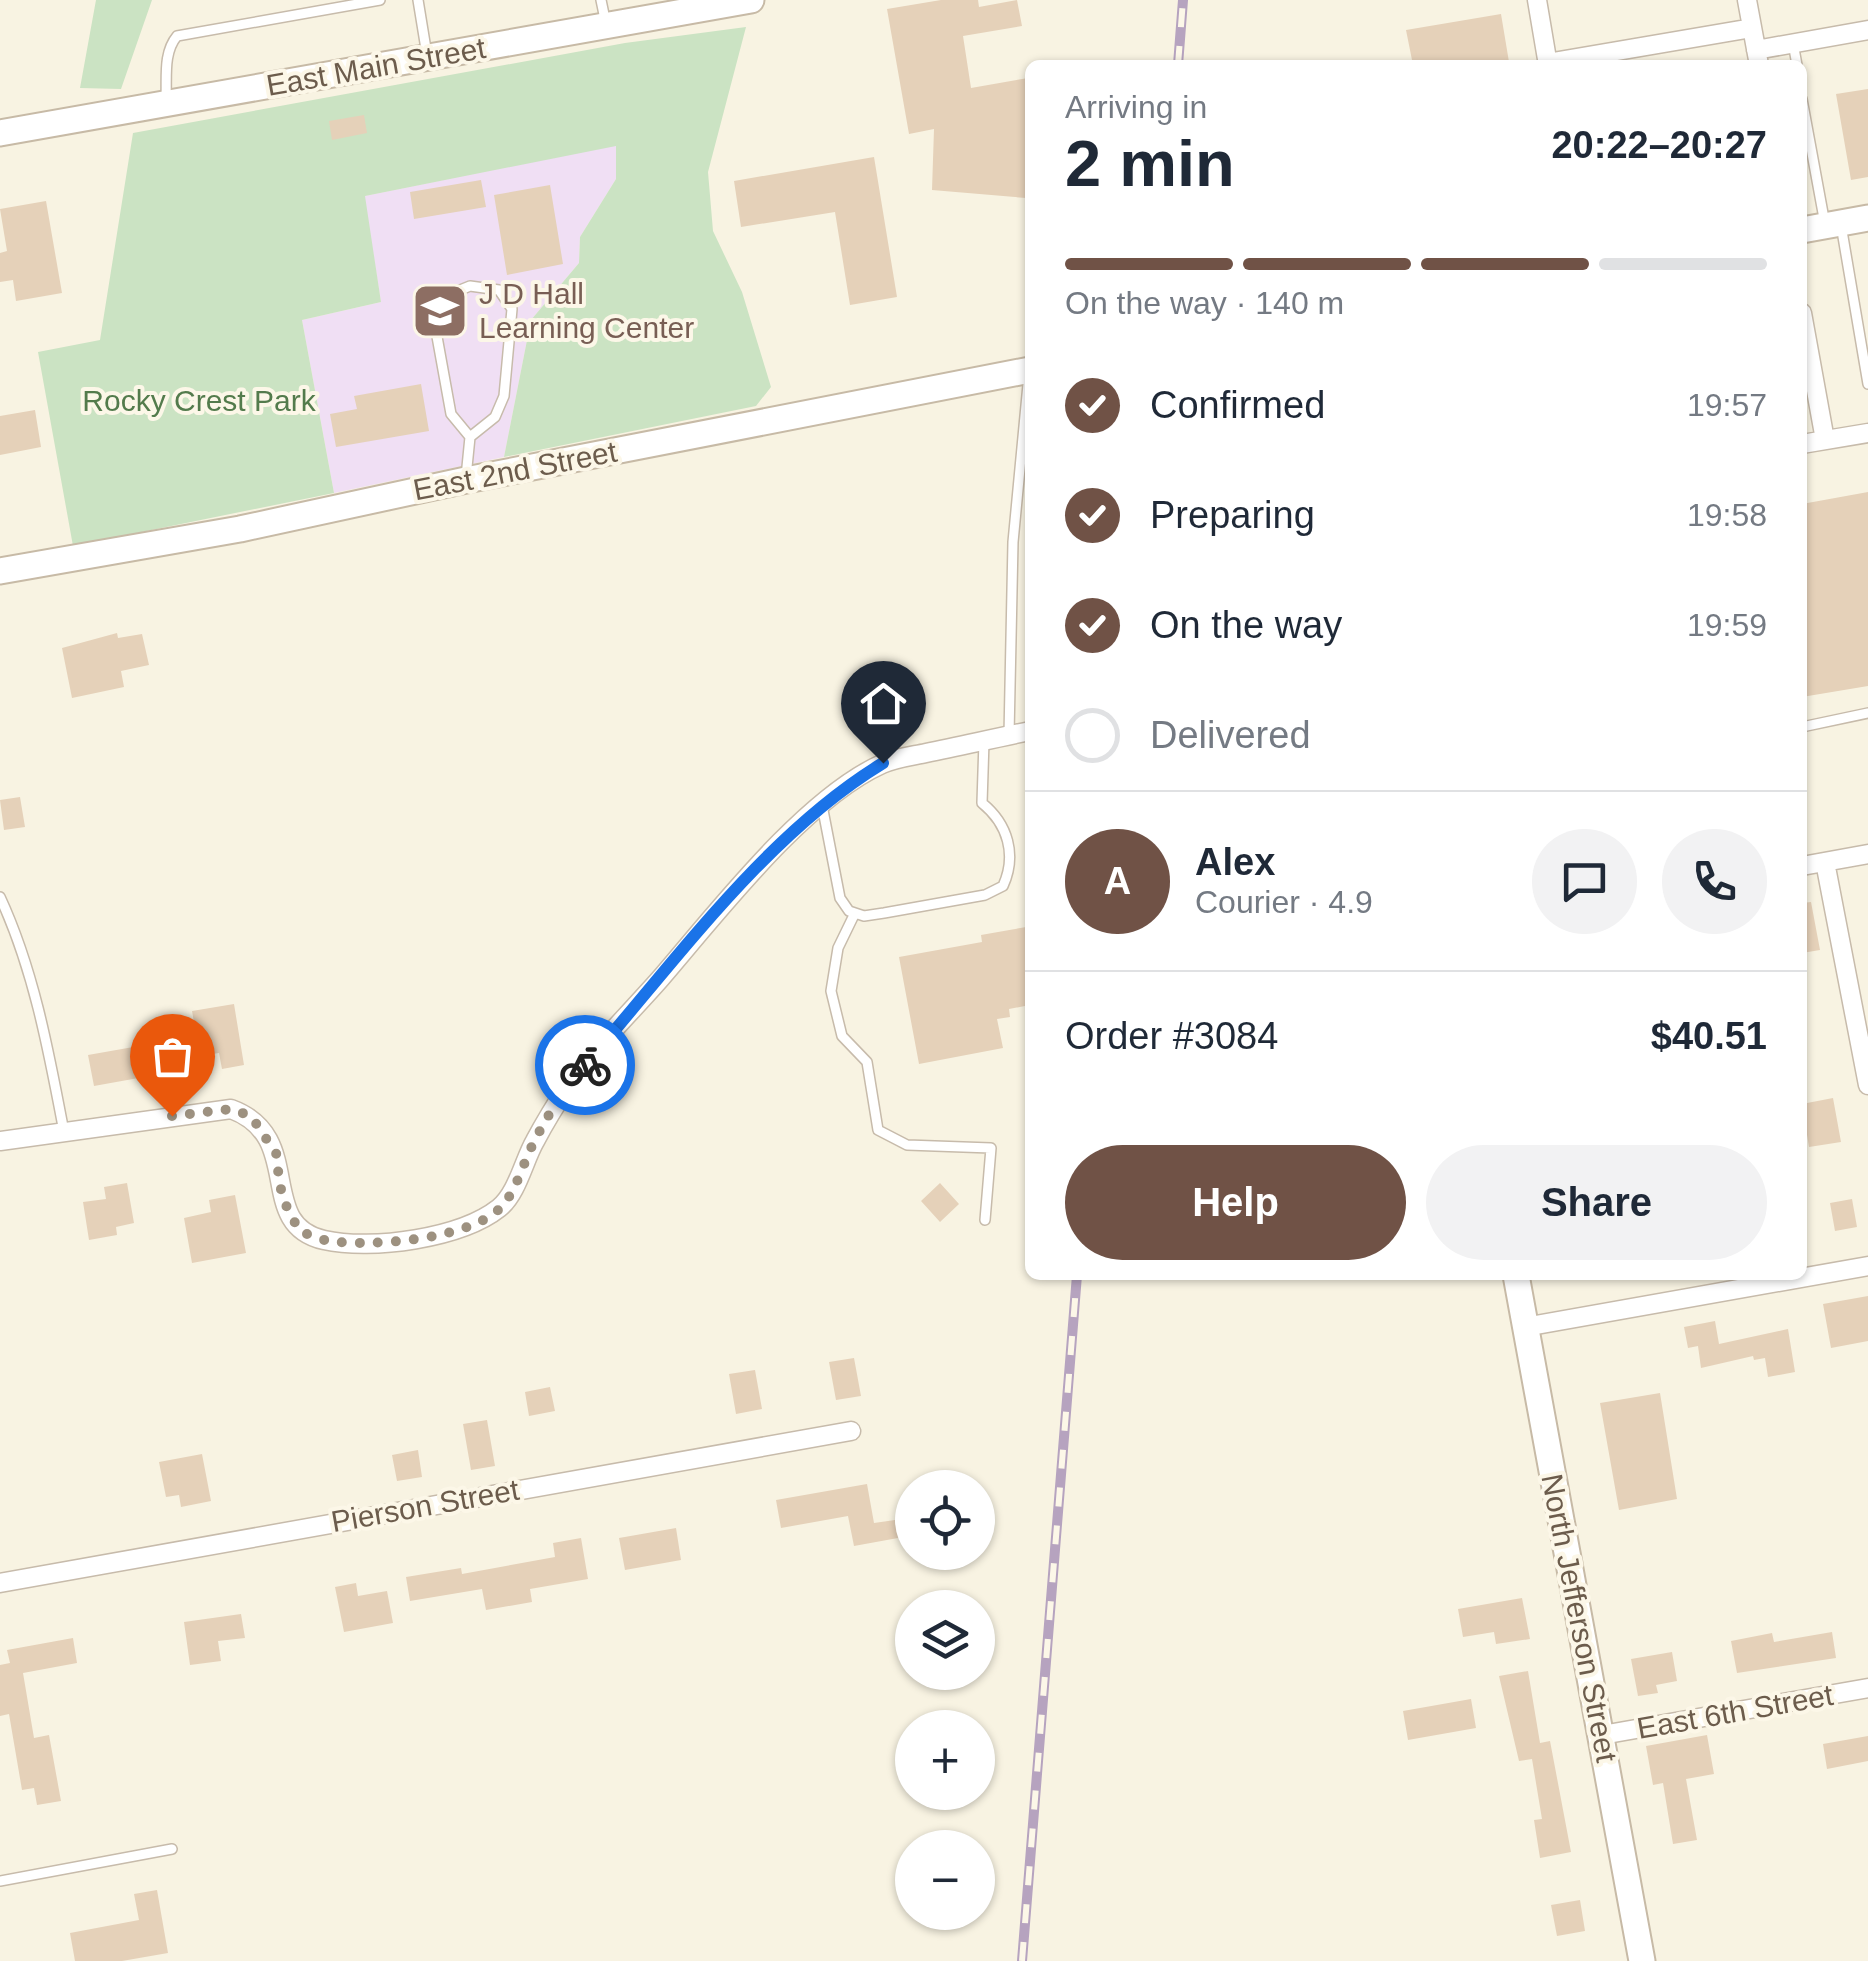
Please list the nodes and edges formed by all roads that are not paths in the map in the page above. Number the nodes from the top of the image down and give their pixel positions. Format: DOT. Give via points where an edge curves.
graph roads {
  1 [pos="380,0"];
  2 [pos="418,0"];
  3 [pos="601,0"];
  4 [pos="751,0"];
  5 [pos="1537,0"];
  6 [pos="1748,0"];
  7 [pos="607,26"];
  8 [pos="1752,28"];
  9 [pos="1868,30"];
  10 [pos="1793,43"];
  11 [pos="1758,57"];
  12 [pos="428,58"];
  13 [pos="1546,60"];
  14 [pos="1570,60"];
  15 [pos="1795,60"];
  16 [pos="166,104"];
  17 [pos="1807,129"];
  18 [pos="0,133"];
  19 [pos="1868,218"];
  20 [pos="1823,226"];
  21 [pos="1807,341"];
  22 [pos="1025,371"];
  23 [pos="1868,384"];
  24 [pos="1025,424"];
  25 [pos="1868,433"];
  26 [pos="470,437"];
  27 [pos="1825,440"];
  28 [pos="1807,443"];
  29 [pos="466,480"];
  30 [pos="0,572"];
  31 [pos="1868,713"];
  32 [pos="1807,726"];
  33 [pos="1025,732"];
  34 [pos="1009,735"];
  35 [pos="984,741"];
  36 [pos="822,805"];
  37 [pos="1868,854"];
  38 [pos="1825,862"];
  39 [pos="1807,865"];
  40 [pos="0,897"];
  41 [pos="855,912"];
  42 [pos="1868,1086"];
  43 [pos="64,1132"];
  44 [pos="0,1141"];
  45 [pos="985,1220"];
  46 [pos="1868,1266"];
  47 [pos="1807,1277"];
  48 [pos="1517,1280"];
  49 [pos="1789,1280"];
  50 [pos="1525,1327"];
  51 [pos="851,1431"];
  52 [pos="0,1583"];
  53 [pos="1868,1688"];
  54 [pos="1602,1735"];
  55 [pos="172,1849"];
  56 [pos="0,1881"];
  57 [pos="1642,1961"];
  1 -- 16 [label="lane" via="177,36 167,60"];
  2 -- 12 [label="lane"];
  3 -- 7 [label="lane"];
  4 -- 7 [label="street, East Main Street"];
  5 -- 13 [label="street"];
  6 -- 8 [label="street"];
  7 -- 12 [label="street, East Main Street"];
  8 -- 11 [label="street"];
  8 -- 14 [label="street"];
  9 -- 10 [label="street"];
  10 -- 11 [label="street"];
  10 -- 15 [label="lane"];
  12 -- 16 [label="street, East Main Street"];
  16 -- 18 [label="street, East Main Street"];
  17 -- 20 [label="lane"];
  19 -- 20 [label="street"];
  20 -- 23 [label="lane"];
  21 -- 27 [label="street"];
  22 -- 29 [label="street, East 2nd Street"];
  24 -- 34 [label="lane"];
  25 -- 27 [label="street"];
  26 -- 26 [label="lane" via="496,417 504,396 512,309 499,290 470,286 448,295 434,320 451,414"];
  26 -- 29 [label="lane"];
  27 -- 28 [label="street"];
  29 -- 30 [label="street, East 2nd Street"];
  31 -- 32 [label="lane"];
  33 -- 34 [label="street"];
  34 -- 35 [label="street"];
  35 -- 36 [label="street" via="883,763"];
  35 -- 41 [label="lane" via="982,802 1002,824 1010,850 1004,886 884,914"];
  36 -- 41 [label="lane" via="840,898"];
  36 -- 43 [label="street" via="751,874 572,1081 504,1205 476,1224 369,1244 300,1231 268,1137 251,1116 231,1109"];
  37 -- 38 [label="street"];
  38 -- 39 [label="street"];
  38 -- 42 [label="street"];
  40 -- 43 [label="lane" via="24,961"];
  41 -- 45 [label="lane" via="838,948 831,992 842,1036 868,1062 878,1130 906,1145 991,1148"];
  43 -- 44 [label="street"];
  46 -- 47 [label="street"];
  48 -- 50 [label="street, North Jefferson Street"];
  49 -- 50 [label="street"];
  50 -- 54 [label="street, North Jefferson Street"];
  51 -- 52 [label="street, Pierson Street"];
  53 -- 54 [label="street, East 6th Street"];
  54 -- 57 [label="street, North Jefferson Street"];
  55 -- 56 [label="lane"];
}
